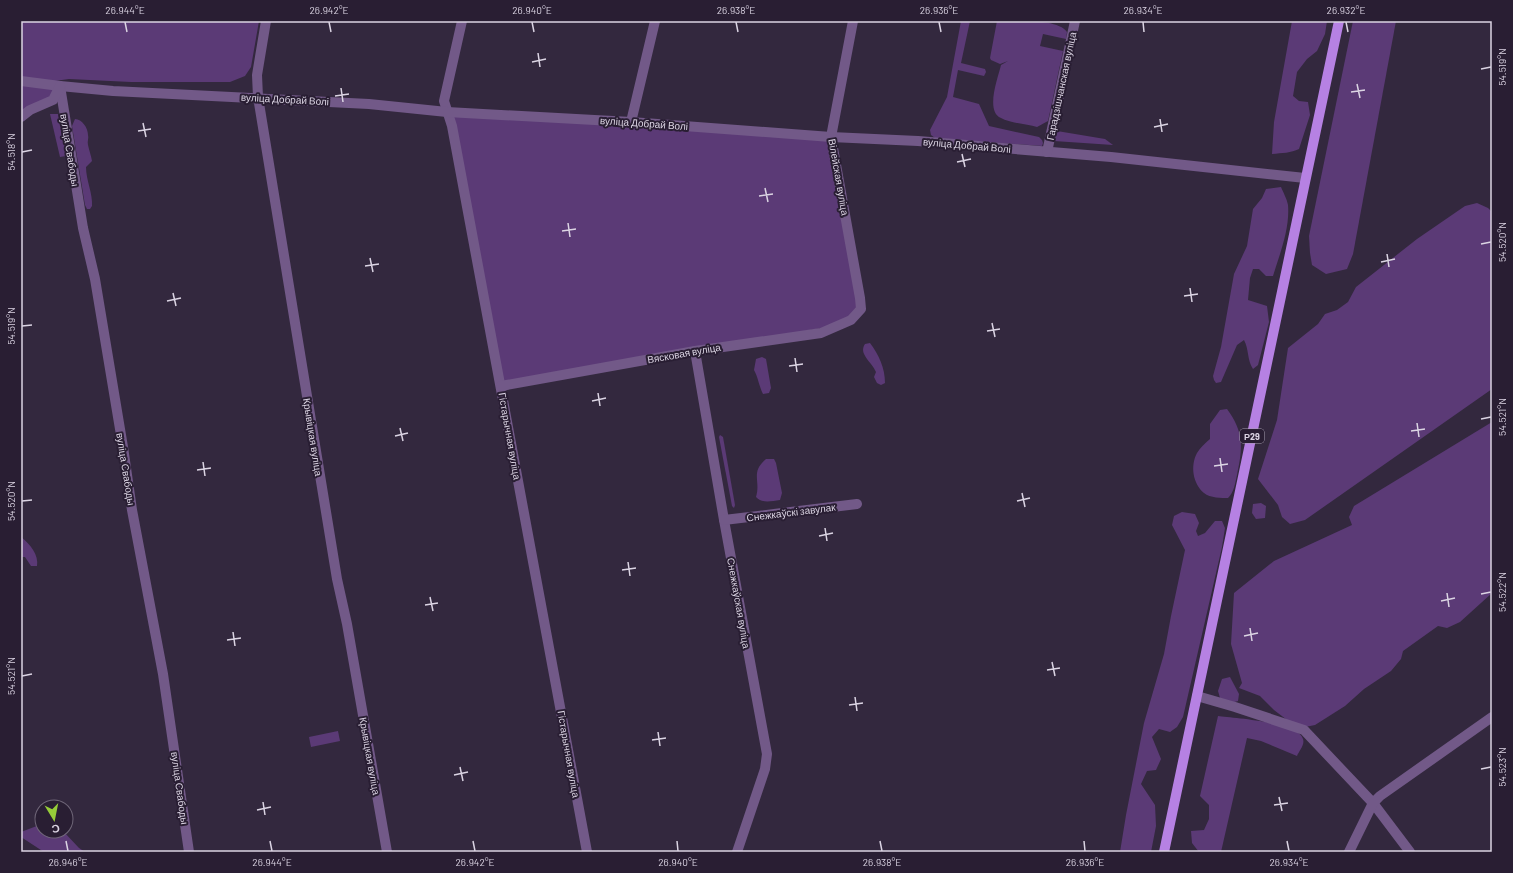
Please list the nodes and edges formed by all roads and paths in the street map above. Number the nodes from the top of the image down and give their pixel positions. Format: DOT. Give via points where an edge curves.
graph roads {
  1 [pos="266,21"];
  2 [pos="462,21"];
  3 [pos="655,21"];
  4 [pos="853,21"];
  5 [pos="1075,21"];
  6 [pos="1339,21"];
  7 [pos="21,81"];
  8 [pos="60,86"];
  9 [pos="258,97"];
  10 [pos="447,112"];
  11 [pos="21,117"];
  12 [pos="631,122"];
  13 [pos="831,137"];
  14 [pos="1047,152"];
  15 [pos="1306,178"];
  16 [pos="861,309"];
  17 [pos="696,351"];
  18 [pos="501,386"];
  19 [pos="857,504"];
  20 [pos="724,520"];
  21 [pos="1197,696"];
  22 [pos="1492,717"];
  23 [pos="1373,803"];
  24 [pos="189,852"];
  25 [pos="387,852"];
  26 [pos="587,852"];
  27 [pos="737,852"];
  28 [pos="1164,852"];
  29 [pos="1349,852"];
  30 [pos="1410,852"];
  1 -- 9 [label="street, Крывіцкая вуліца" via="257,75"];
  2 -- 10 [label="street, Гістарычная вуліца" via="444,101"];
  3 -- 12 [label="street"];
  4 -- 13 [label="street, Вілейская вуліца"];
  5 -- 14 [label="street, Гарадзішчанская вуліца"];
  6 -- 15 [label="main road, Р29"];
  7 -- 8 [label="street, вуліца Добрай Волі"];
  8 -- 9 [label="street, вуліца Добрай Волі" via="167,94"];
  8 -- 11 [label="street" via="53,100"];
  8 -- 24 [label="street, вуліца Свабоды" via="132,510 163,674"];
  9 -- 10 [label="street, вуліца Добрай Волі"];
  9 -- 25 [label="street, Крывіцкая вуліца" via="334,563"];
  10 -- 12 [label="street, вуліца Добрай Волі"];
  10 -- 18 [label="street, Гістарычная вуліца" via="454,133"];
  12 -- 13 [label="street, вуліца Добрай Волі"];
  13 -- 14 [label="street, вуліца Добрай Волі" via="918,141"];
  13 -- 16 [label="street, Вілейская вуліца"];
  14 -- 15 [label="street, вуліца Добрай Волі"];
  15 -- 21 [label="main road, Р29"];
  16 -- 17 [label="street, Вясковая вуліца" via="851,320 821,333"];
  17 -- 18 [label="street, Вясковая вуліца"];
  17 -- 20 [label="street, Снежкаўская вуліца"];
  18 -- 26 [label="street, Гістарычная вуліца"];
  19 -- 20 [label="street, Снежкаўскі завулак"];
  20 -- 27 [label="street, Снежкаўская вуліца" via="767,754 765,769"];
  21 -- 23 [label="street" via="1304,730"];
  21 -- 28 [label="main road, Р29"];
  22 -- 23 [label="street"];
  23 -- 29 [label="street"];
  23 -- 30 [label="street"];
}
